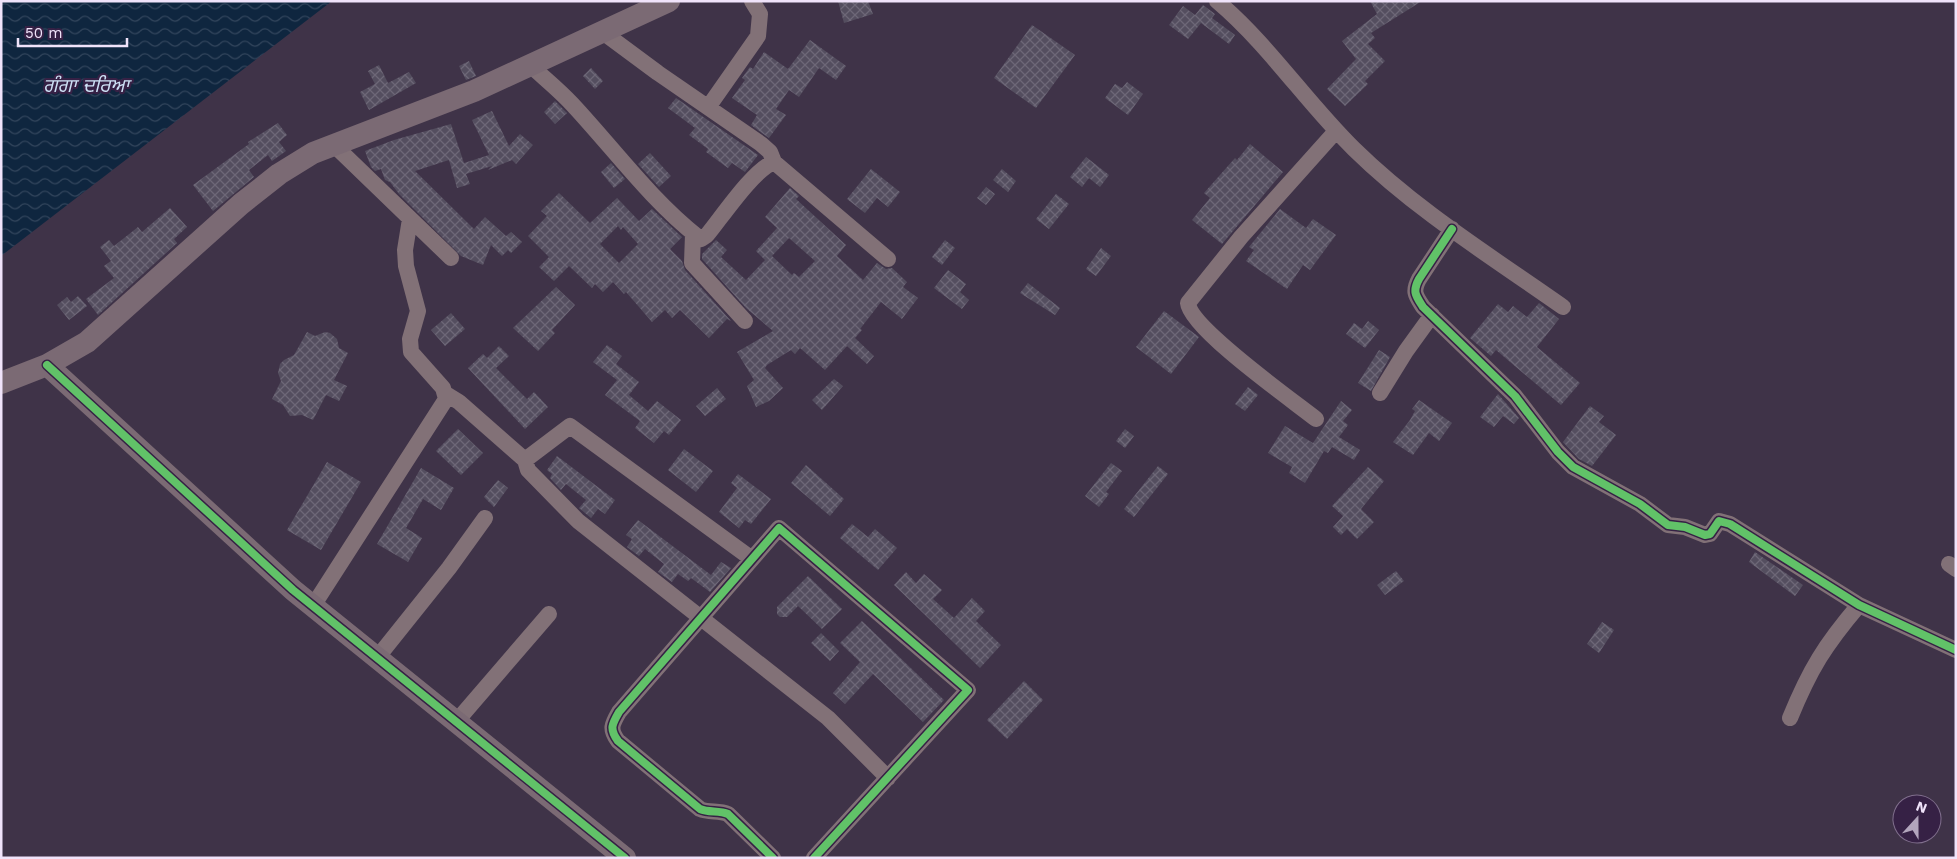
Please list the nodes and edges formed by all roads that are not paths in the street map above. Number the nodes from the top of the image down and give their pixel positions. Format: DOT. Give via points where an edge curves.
graph roads {
  1 [pos="669,1"];
  2 [pos="752,1"];
  3 [pos="1216,1"];
  4 [pos="604,33"];
  5 [pos="530,65"];
  6 [pos="709,106"];
  7 [pos="1336,131"];
  8 [pos="334,145"];
  9 [pos="774,162"];
  10 [pos="410,219"];
  11 [pos="1452,229"];
  12 [pos="693,234"];
  13 [pos="451,258"];
  14 [pos="888,259"];
  15 [pos="1563,307"];
  16 [pos="1432,315"];
  17 [pos="746,321"];
  18 [pos="48,366"];
  19 [pos="1,383"];
  20 [pos="1380,393"];
  21 [pos="446,394"];
  22 [pos="1316,419"];
  23 [pos="525,460"];
  24 [pos="485,518"];
  25 [pos="752,559"];
  26 [pos="1859,605"];
  27 [pos="313,606"];
  28 [pos="549,614"];
  29 [pos="700,619"];
  30 [pos="1956,650"];
  31 [pos="377,658"];
  32 [pos="1790,718"];
  33 [pos="456,722"];
  34 [pos="888,778"];
  35 [pos="625,858"];
  36 [pos="773,858"];
  37 [pos="814,858"];
  1 -- 4 [label="main road"];
  2 -- 6 [label="street" via="760,14 758,36"];
  3 -- 7 [label="street" via="1267,50"];
  4 -- 5 [label="main road"];
  4 -- 6 [label="street"];
  5 -- 8 [label="main road" via="474,91"];
  5 -- 12 [label="street" via="571,103 629,171"];
  6 -- 9 [label="street" via="761,144"];
  7 -- 11 [label="street" via="1397,186"];
  7 -- 22 [label="street" via="1241,237 1188,303 1193,317 1228,349"];
  8 -- 10 [label="street"];
  8 -- 18 [label="main road" via="313,153 279,174 87,342"];
  9 -- 12 [label="street" via="763,168 746,186 707,235 701,239"];
  9 -- 14 [label="street"];
  10 -- 13 [label="street"];
  10 -- 21 [label="street" via="406,266 418,311 410,340 411,352"];
  11 -- 15 [label="street"];
  11 -- 16 [label="street" via="1414,292 1423,308"];
  12 -- 17 [label="street" via="692,263"];
  16 -- 20 [label="street"];
  16 -- 26 [label="street" via="1516,396 1573,467 1634,500 1668,525 1685,527 1705,535 1710,534 1719,521 1730,524"];
  18 -- 19 [label="main road"];
  18 -- 27 [label="main road"];
  21 -- 23 [label="street"];
  21 -- 27 [label="street" via="443,406"];
  23 -- 25 [label="street" via="570,426"];
  23 -- 29 [label="street" via="528,470 578,521"];
  24 -- 31 [label="street"];
  25 -- 29 [label="street"];
  25 -- 34 [label="street" via="779,528 968,690"];
  26 -- 30 [label="street"];
  26 -- 32 [label="street" via="1815,662"];
  27 -- 31 [label="main road"];
  28 -- 33 [label="street"];
  29 -- 34 [label="street" via="828,718"];
  29 -- 36 [label="street" via="619,712 611,732 700,809 728,814"];
  31 -- 33 [label="main road"];
  33 -- 35 [label="main road"];
  34 -- 37 [label="street"];
}
